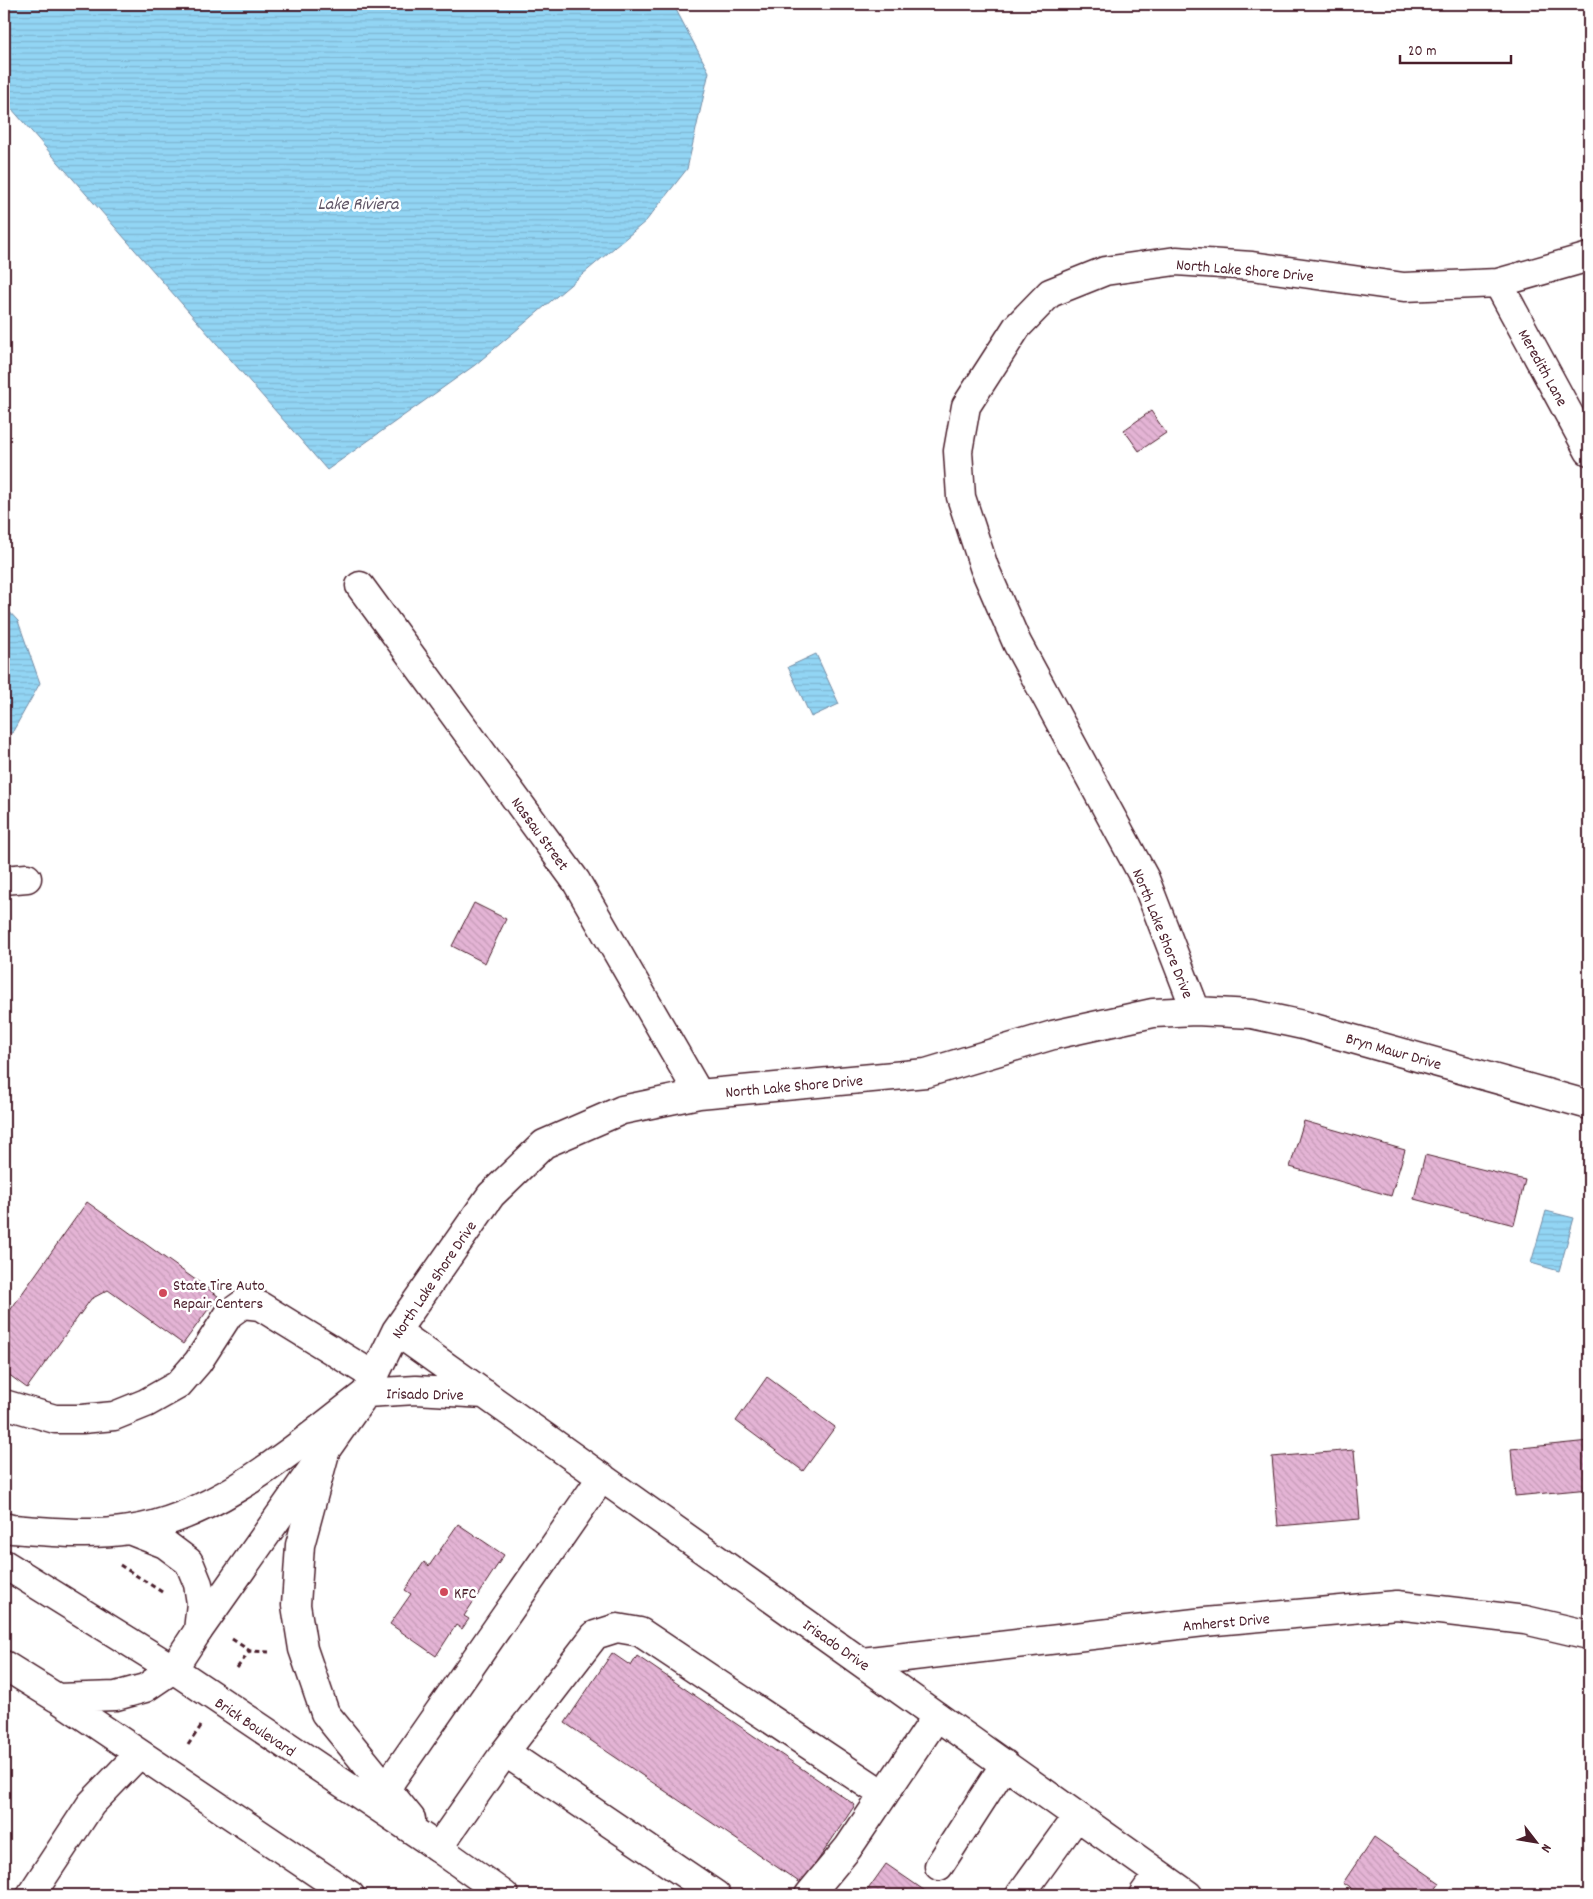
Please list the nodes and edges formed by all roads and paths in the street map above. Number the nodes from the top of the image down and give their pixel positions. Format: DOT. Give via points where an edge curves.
graph roads {
  1 [pos="1589,257"];
  2 [pos="1498,283"];
  3 [pos="1589,451"];
  4 [pos="360,586"];
  5 [pos="1196,1011"];
  6 [pos="699,1094"];
  7 [pos="1589,1105"];
  8 [pos="396,1331"];
  9 [pos="370,1384"];
  10 [pos="484,1394"];
  11 [pos="4,1404"];
  12 [pos="326,1449"];
  13 [pos="602,1477"];
  14 [pos="4,1527"];
  15 [pos="129,1530"];
  16 [pos="118,1559"];
  17 [pos="4,1564"];
  18 [pos="166,1594"];
  19 [pos="198,1631"];
  20 [pos="1589,1635"];
  21 [pos="229,1638"];
  22 [pos="250,1651"];
  23 [pos="278,1653"];
  24 [pos="862,1662"];
  25 [pos="4,1665"];
  26 [pos="237,1668"];
  27 [pos="173,1669"];
  28 [pos="57,1698"];
  29 [pos="937,1716"];
  30 [pos="204,1721"];
  31 [pos="188,1745"];
  32 [pos="505,1752"];
  33 [pos="139,1754"];
  34 [pos="1005,1764"];
  35 [pos="386,1788"];
  36 [pos="884,1794"];
  37 [pos="1077,1816"];
  38 [pos="432,1844"];
  39 [pos="939,1866"];
  40 [pos="1150,1884"];
  41 [pos="1183,1894"];
  42 [pos="31,1895"];
  43 [pos="350,1895"];
  44 [pos="504,1895"];
  45 [pos="716,1895"];
  46 [pos="809,1895"];
  47 [pos="1020,1895"];
  1 -- 2 [label="street, North Lake Shore Drive"];
  2 -- 3 [label="street, Meredith Lane"];
  2 -- 5 [label="street, North Lake Shore Drive" via="1404,286 1252,266 1176,260 1105,272 1050,293 1016,327 966,406 958,451 961,497 984,567 1018,643 1145,880"];
  4 -- 6 [label="street, Nassau Street" via="576,881"];
  5 -- 6 [label="street, North Lake Shore Drive" via="1153,1013 1054,1035 926,1073"];
  5 -- 7 [label="street, Bryn Mawr Drive" via="1252,1014 1303,1025"];
  6 -- 8 [label="street, North Lake Shore Drive" via="622,1110 544,1144 491,1195"];
  8 -- 9 [label="street, North Lake Shore Drive"];
  8 -- 10 [label="street, Irisado Drive"];
  9 -- 10 [label="street, Irisado Drive"];
  9 -- 11 [label="street" via="260,1306 243,1304 229,1314 198,1362 178,1385 146,1403 114,1416 64,1419"];
  9 -- 12 [label="street, North Lake Shore Drive"];
  9 -- 15 [label="street" via="254,1479 186,1514"];
  10 -- 13 [label="street, Irisado Drive"];
  12 -- 19 [label="street, North Lake Shore Drive"];
  12 -- 35 [label="street" via="300,1545 296,1605 303,1649 325,1713"];
  13 -- 24 [label="street, Irisado Drive"];
  13 -- 35 [label="street"];
  14 -- 15 [label="street" via="70,1533"];
  15 -- 19 [label="street" via="165,1544 189,1562 201,1603"];
  16 -- 18 [label="path" via="120,1566"];
  17 -- 27 [label="street, Brick Boulevard"];
  19 -- 27 [label="street, North Lake Shore Drive"];
  20 -- 24 [label="street, Amherst Drive" via="1525,1620 1397,1606 1204,1622"];
  21 -- 22 [label="path"];
  22 -- 23 [label="path"];
  22 -- 26 [label="path"];
  24 -- 29 [label="street, Irisado Drive"];
  25 -- 28 [label="street"];
  27 -- 28 [label="street" via="145,1688 116,1696"];
  27 -- 38 [label="street, Brick Boulevard"];
  28 -- 33 [label="street"];
  29 -- 34 [label="street, Irisado Drive"];
  29 -- 36 [label="street"];
  30 -- 31 [label="path"];
  32 -- 36 [label="street" via="595,1635 617,1628 640,1632"];
  32 -- 38 [label="street"];
  32 -- 45 [label="street"];
  33 -- 42 [label="street" via="91,1804"];
  33 -- 43 [label="street"];
  34 -- 37 [label="street, Irisado Drive"];
  34 -- 39 [label="street"];
  35 -- 38 [label="street"];
  36 -- 46 [label="street" via="848,1848"];
  37 -- 40 [label="street, Irisado Drive"];
  37 -- 47 [label="street"];
  38 -- 44 [label="street, Brick Boulevard"];
  40 -- 41 [label="street, Irisado Drive"];
}
